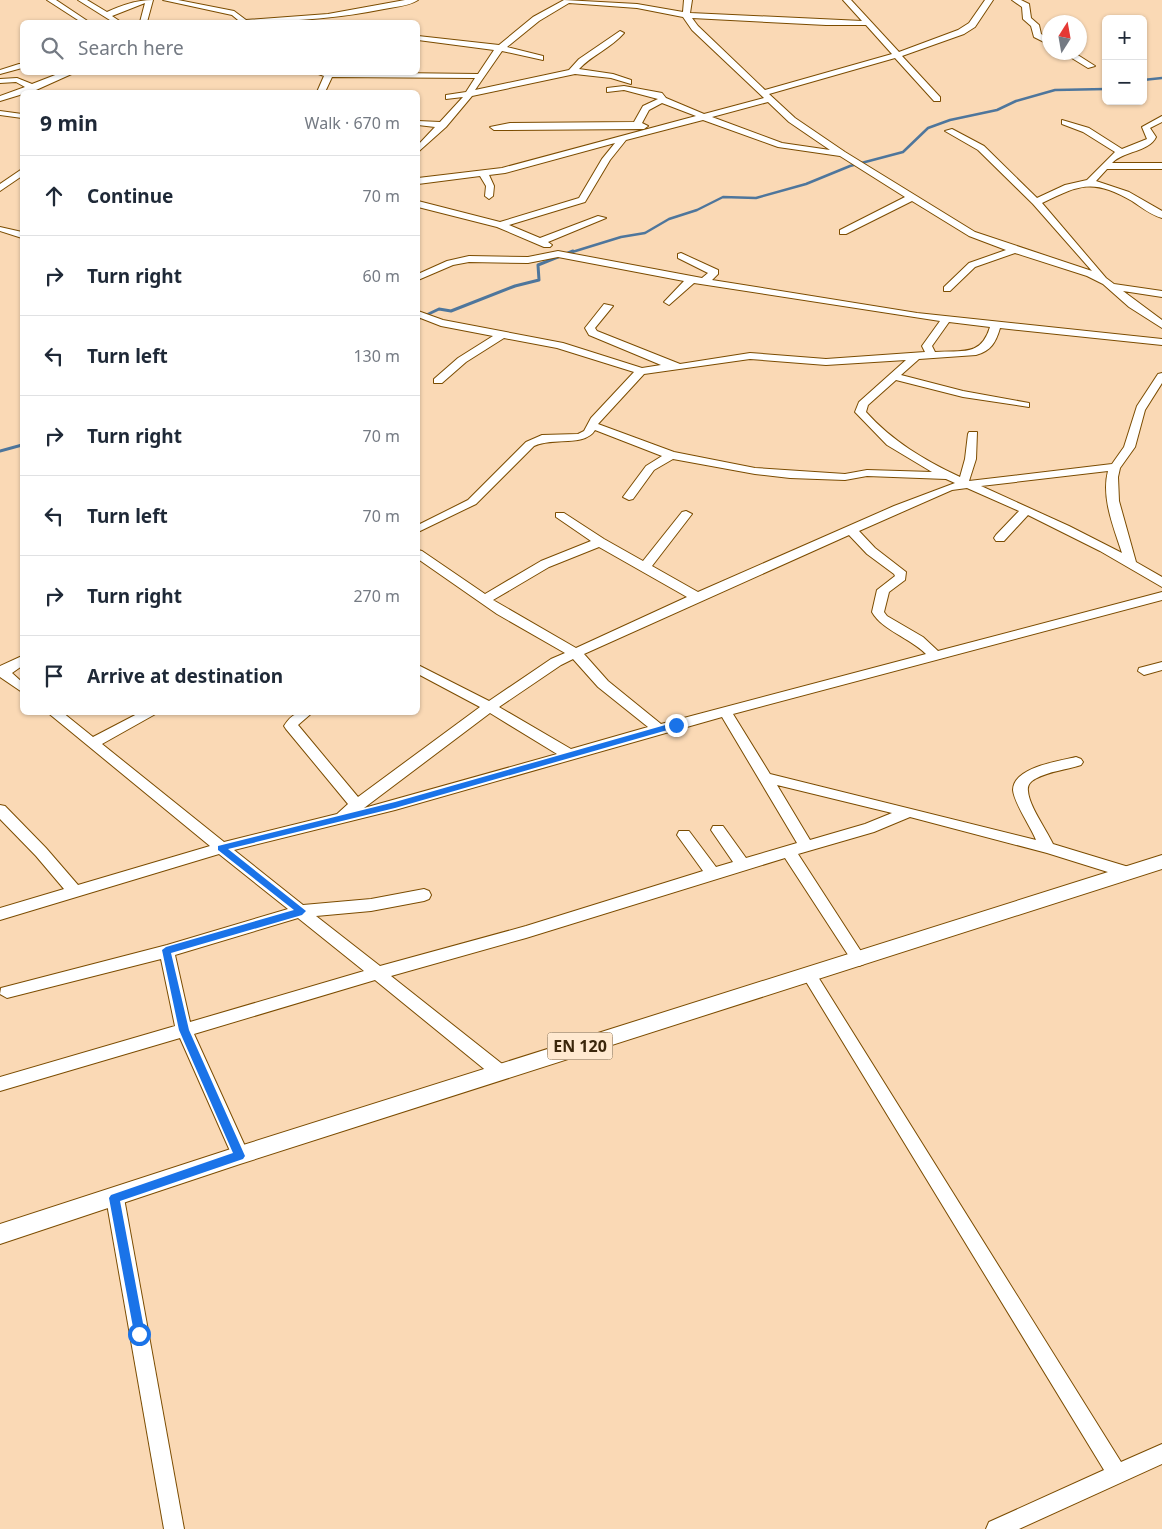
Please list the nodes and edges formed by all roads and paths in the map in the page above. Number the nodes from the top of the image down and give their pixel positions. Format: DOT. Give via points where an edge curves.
graph roads {
  1 [pos="51,0"];
  2 [pos="82,0"];
  3 [pos="149,0"];
  4 [pos="167,0"];
  5 [pos="414,0"];
  6 [pos="688,0"];
  7 [pos="847,0"];
  8 [pos="990,0"];
  9 [pos="1016,0"];
  10 [pos="568,1"];
  11 [pos="107,15"];
  12 [pos="686,15"];
  13 [pos="82,20"];
  14 [pos="114,20"];
  15 [pos="144,20"];
  16 [pos="240,20"];
  17 [pos="287,20"];
  18 [pos="334,20"];
  19 [pos="869,23"];
  20 [pos="620,33"];
  21 [pos="420,38"];
  22 [pos="1042,38"];
  23 [pos="500,48"];
  24 [pos="896,55"];
  25 [pos="540,58"];
  26 [pos="1080,60"];
  27 [pos="1091,66"];
  28 [pos="20,67"];
  29 [pos="573,71"];
  30 [pos="0,72"];
  31 [pos="65,75"];
  32 [pos="328,76"];
  33 [pos="481,76"];
  34 [pos="0,81"];
  35 [pos="628,82"];
  36 [pos="33,88"];
  37 [pos="27,90"];
  38 [pos="322,90"];
  39 [pos="610,90"];
  40 [pos="20,92"];
  41 [pos="470,94"];
  42 [pos="767,96"];
  43 [pos="449,97"];
  44 [pos="0,99"];
  45 [pos="937,99"];
  46 [pos="663,100"];
  47 [pos="0,112"];
  48 [pos="20,116"];
  49 [pos="704,116"];
  50 [pos="1162,119"];
  51 [pos="1065,122"];
  52 [pos="420,123"];
  53 [pos="443,125"];
  54 [pos="637,125"];
  55 [pos="494,127"];
  56 [pos="662,128"];
  57 [pos="949,131"];
  58 [pos="622,140"];
  59 [pos="420,147"];
  60 [pos="1121,152"];
  61 [pos="842,154"];
  62 [pos="1105,166"];
  63 [pos="1162,166"];
  64 [pos="20,173"];
  65 [pos="484,175"];
  66 [pos="420,181"];
  67 [pos="1090,182"];
  68 [pos="0,188"];
  69 [pos="489,196"];
  70 [pos="912,197"];
  71 [pos="1036,202"];
  72 [pos="420,205"];
  73 [pos="1159,211"];
  74 [pos="601,218"];
  75 [pos="500,225"];
  76 [pos="1,230"];
  77 [pos="844,232"];
  78 [pos="20,235"];
  79 [pos="1014,250"];
  80 [pos="681,256"];
  81 [pos="420,276"];
  82 [pos="692,279"];
  83 [pos="704,281"];
  84 [pos="1109,284"];
  85 [pos="947,289"];
  86 [pos="1162,294"];
  87 [pos="669,302"];
  88 [pos="608,306"];
  89 [pos="420,315"];
  90 [pos="946,320"];
  91 [pos="996,323"];
  92 [pos="1161,323"];
  93 [pos="503,334"];
  94 [pos="1162,342"];
  95 [pos="930,354"];
  96 [pos="917,355"];
  97 [pos="669,364"];
  98 [pos="641,371"];
  99 [pos="894,376"];
  100 [pos="1162,376"];
  101 [pos="438,381"];
  102 [pos="1024,405"];
  103 [pos="592,425"];
  104 [pos="973,434"];
  105 [pos="672,455"];
  106 [pos="1115,467"];
  107 [pos="948,476"];
  108 [pos="965,483"];
  109 [pos="629,497"];
  110 [pos="1027,510"];
  111 [pos="686,514"];
  112 [pos="560,515"];
  113 [pos="420,528"];
  114 [pos="851,530"];
  115 [pos="1000,538"];
  116 [pos="600,542"];
  117 [pos="420,555"];
  118 [pos="1131,564"];
  119 [pos="645,567"];
  120 [pos="1162,583"];
  121 [pos="1162,596"];
  122 [pos="697,597"];
  123 [pos="486,600"];
  124 [pos="575,653"];
  125 [pos="935,656"];
  126 [pos="20,661"];
  127 [pos="1162,666"];
  128 [pos="420,670"];
  129 [pos="1,671"];
  130 [pos="1144,671"];
  131 [pos="20,686"];
  132 [pos="488,708"];
  133 [pos="726,713"];
  134 [pos="57,715"];
  135 [pos="146,715"];
  136 [pos="303,715"];
  137 [pos="659,729"];
  138 [pos="92,744"];
  139 [pos="570,755"];
  140 [pos="1076,762"];
  141 [pos="767,778"];
  142 [pos="357,805"];
  143 [pos="0,810"];
  144 [pos="909,812"];
  145 [pos="337,820"];
  146 [pos="718,830"];
  147 [pos="684,835"];
  148 [pos="807,847"];
  149 [pos="221,848"];
  150 [pos="1046,848"];
  151 [pos="789,852"];
  152 [pos="1162,862"];
  153 [pos="743,865"];
  154 [pos="1127,872"];
  155 [pos="713,873"];
  156 [pos="73,890"];
  157 [pos="424,895"];
  158 [pos="302,911"];
  159 [pos="0,914"];
  160 [pos="166,950"];
  161 [pos="858,960"];
  162 [pos="375,974"];
  163 [pos="810,976"];
  164 [pos="7,992"];
  165 [pos="184,1030"];
  166 [pos="500,1072"];
  167 [pos="0,1084"];
  168 [pos="240,1156"];
  169 [pos="115,1198"];
  170 [pos="0,1234"];
  171 [pos="1162,1454"];
  172 [pos="1117,1474"];
  173 [pos="174,1529"];
  174 [pos="996,1529"];
  1 -- 13 [label="street"];
  2 -- 11 [label="street"];
  3 -- 11 [label="street"];
  3 -- 15 [label="street"];
  4 -- 16 [label="street" via="234,13"];
  5 -- 18 [label="street"];
  6 -- 12 [label="street"];
  7 -- 19 [label="street"];
  8 -- 24 [label="street" via="972,25 921,48"];
  9 -- 22 [label="street" via="1026,6 1028,19"];
  10 -- 12 [label="street" via="637,6"];
  10 -- 23 [label="street" via="536,19"];
  11 -- 14 [label="street"];
  12 -- 19 [label="street" via="826,24"];
  12 -- 42 [label="street" via="695,28"];
  17 -- 18 [label="street"];
  19 -- 24 [label="street"];
  20 -- 29 [label="street"];
  21 -- 23 [label="street"];
  23 -- 25 [label="street"];
  23 -- 33 [label="street"];
  24 -- 42 [label="street"];
  24 -- 45 [label="street"];
  26 -- 27 [label="street"];
  28 -- 30 [label="street"];
  29 -- 35 [label="street" via="613,76"];
  29 -- 41 [label="street"];
  31 -- 36 [label="street"];
  32 -- 33 [label="street"];
  32 -- 38 [label="street"];
  33 -- 41 [label="street"];
  34 -- 36 [label="street" via="17,80"];
  36 -- 37 [label="street"];
  39 -- 46 [label="street" via="624,88 659,95"];
  40 -- 44 [label="street"];
  41 -- 43 [label="street"];
  41 -- 53 [label="street"];
  42 -- 49 [label="street"];
  42 -- 61 [label="street" via="792,120"];
  46 -- 49 [label="street"];
  46 -- 54 [label="street" via="643,111"];
  47 -- 48 [label="street"];
  49 -- 56 [label="street"];
  49 -- 61 [label="street" via="781,145"];
  50 -- 60 [label="street" via="1146,127 1152,137 1150,141"];
  51 -- 60 [label="street" via="1086,130"];
  52 -- 53 [label="street"];
  53 -- 59 [label="street"];
  54 -- 55 [label="street"];
  54 -- 56 [label="street"];
  56 -- 58 [label="street"];
  57 -- 71 [label="street" via="981,148"];
  58 -- 65 [label="street"];
  58 -- 75 [label="street" via="606,159 582,200"];
  60 -- 62 [label="street"];
  61 -- 70 [label="street"];
  62 -- 63 [label="street"];
  62 -- 67 [label="street"];
  64 -- 68 [label="street"];
  65 -- 66 [label="street"];
  65 -- 69 [label="street" via="490,186"];
  67 -- 71 [label="street" via="1068,187"];
  67 -- 73 [label="street" via="1126,194"];
  70 -- 77 [label="street"];
  70 -- 79 [label="street" via="972,234"];
  71 -- 84 [label="street"];
  72 -- 75 [label="street"];
  74 -- 75 [label="street" via="543,243"];
  76 -- 78 [label="street"];
  79 -- 84 [label="street" via="1070,267"];
  79 -- 85 [label="street" via="972,265"];
  80 -- 83 [label="street" via="715,272"];
  81 -- 82 [label="street" via="469,259 528,260 562,255"];
  82 -- 83 [label="street"];
  82 -- 87 [label="street"];
  83 -- 90 [label="street"];
  84 -- 86 [label="street"];
  84 -- 92 [label="street"];
  88 -- 97 [label="street" via="593,322 590,328 593,332"];
  89 -- 93 [label="street"];
  90 -- 91 [label="street"];
  90 -- 95 [label="street" via="928,342"];
  91 -- 94 [label="street"];
  91 -- 95 [label="street" via="986,350"];
  93 -- 98 [label="street" via="588,353"];
  93 -- 101 [label="street" via="462,360"];
  95 -- 96 [label="street"];
  96 -- 97 [label="street" via="826,362 750,356 680,367"];
  96 -- 99 [label="street"];
  97 -- 98 [label="street" via="651,372"];
  98 -- 103 [label="street"];
  99 -- 102 [label="street" via="963,394"];
  99 -- 107 [label="street" via="863,404 860,412 870,425 902,450"];
  100 -- 106 [label="street" via="1140,410 1125,459"];
  103 -- 105 [label="street"];
  103 -- 113 [label="street" via="588,433 580,437 542,438 530,444 472,502"];
  104 -- 108 [label="street"];
  105 -- 107 [label="street" via="790,476 845,477 867,473"];
  105 -- 109 [label="street" via="650,468"];
  106 -- 108 [label="street"];
  106 -- 118 [label="street" via="1111,477 1111,495"];
  107 -- 108 [label="street"];
  108 -- 110 [label="street"];
  108 -- 114 [label="street" via="931,494"];
  110 -- 115 [label="street"];
  110 -- 118 [label="street"];
  111 -- 119 [label="street"];
  112 -- 116 [label="street"];
  114 -- 122 [label="street"];
  114 -- 125 [label="street" via="871,551 900,572 901,577 883,590 878,612 882,619 920,640"];
  116 -- 119 [label="street"];
  116 -- 123 [label="street" via="545,564"];
  117 -- 123 [label="street"];
  118 -- 120 [label="street"];
  119 -- 122 [label="street"];
  121 -- 125 [label="street"];
  122 -- 124 [label="street"];
  123 -- 124 [label="street"];
  124 -- 132 [label="street" via="556,662"];
  124 -- 137 [label="street" via="603,684"];
  125 -- 133 [label="street"];
  126 -- 129 [label="street"];
  127 -- 130 [label="street"];
  128 -- 132 [label="street"];
  129 -- 131 [label="street"];
  132 -- 139 [label="street"];
  132 -- 142 [label="street"];
  133 -- 137 [label="street"];
  133 -- 141 [label="street"];
  134 -- 138 [label="street"];
  135 -- 138 [label="street"];
  136 -- 142 [label="street" via="291,726"];
  137 -- 139 [label="street"];
  138 -- 149 [label="street"];
  139 -- 145 [label="street"];
  140 -- 150 [label="street" via="1032,773 1024,778 1020,788"];
  141 -- 144 [label="street"];
  141 -- 148 [label="street"];
  142 -- 145 [label="street"];
  143 -- 156 [label="street"];
  144 -- 148 [label="street"];
  144 -- 150 [label="street"];
  145 -- 149 [label="street"];
  146 -- 153 [label="street"];
  147 -- 155 [label="street"];
  148 -- 151 [label="street"];
  149 -- 156 [label="street"];
  149 -- 158 [label="street"];
  150 -- 154 [label="street"];
  151 -- 153 [label="street"];
  151 -- 161 [label="street"];
  152 -- 154 [label="main road, EN 120"];
  153 -- 155 [label="street"];
  154 -- 161 [label="main road, EN 120"];
  155 -- 162 [label="street" via="526,932"];
  156 -- 159 [label="street"];
  157 -- 158 [label="street" via="371,905"];
  158 -- 160 [label="street"];
  158 -- 162 [label="street"];
  160 -- 164 [label="street"];
  160 -- 165 [label="street"];
  161 -- 163 [label="main road, EN 120"];
  162 -- 165 [label="street"];
  162 -- 166 [label="street"];
  163 -- 166 [label="main road, EN 120"];
  163 -- 172 [label="street"];
  165 -- 167 [label="street"];
  165 -- 168 [label="street"];
  166 -- 168 [label="main road, EN 120"];
  168 -- 169 [label="main road, EN 120"];
  169 -- 170 [label="main road, EN 120"];
  169 -- 173 [label="street"];
  171 -- 172 [label="street"];
  172 -- 174 [label="street"];
}
